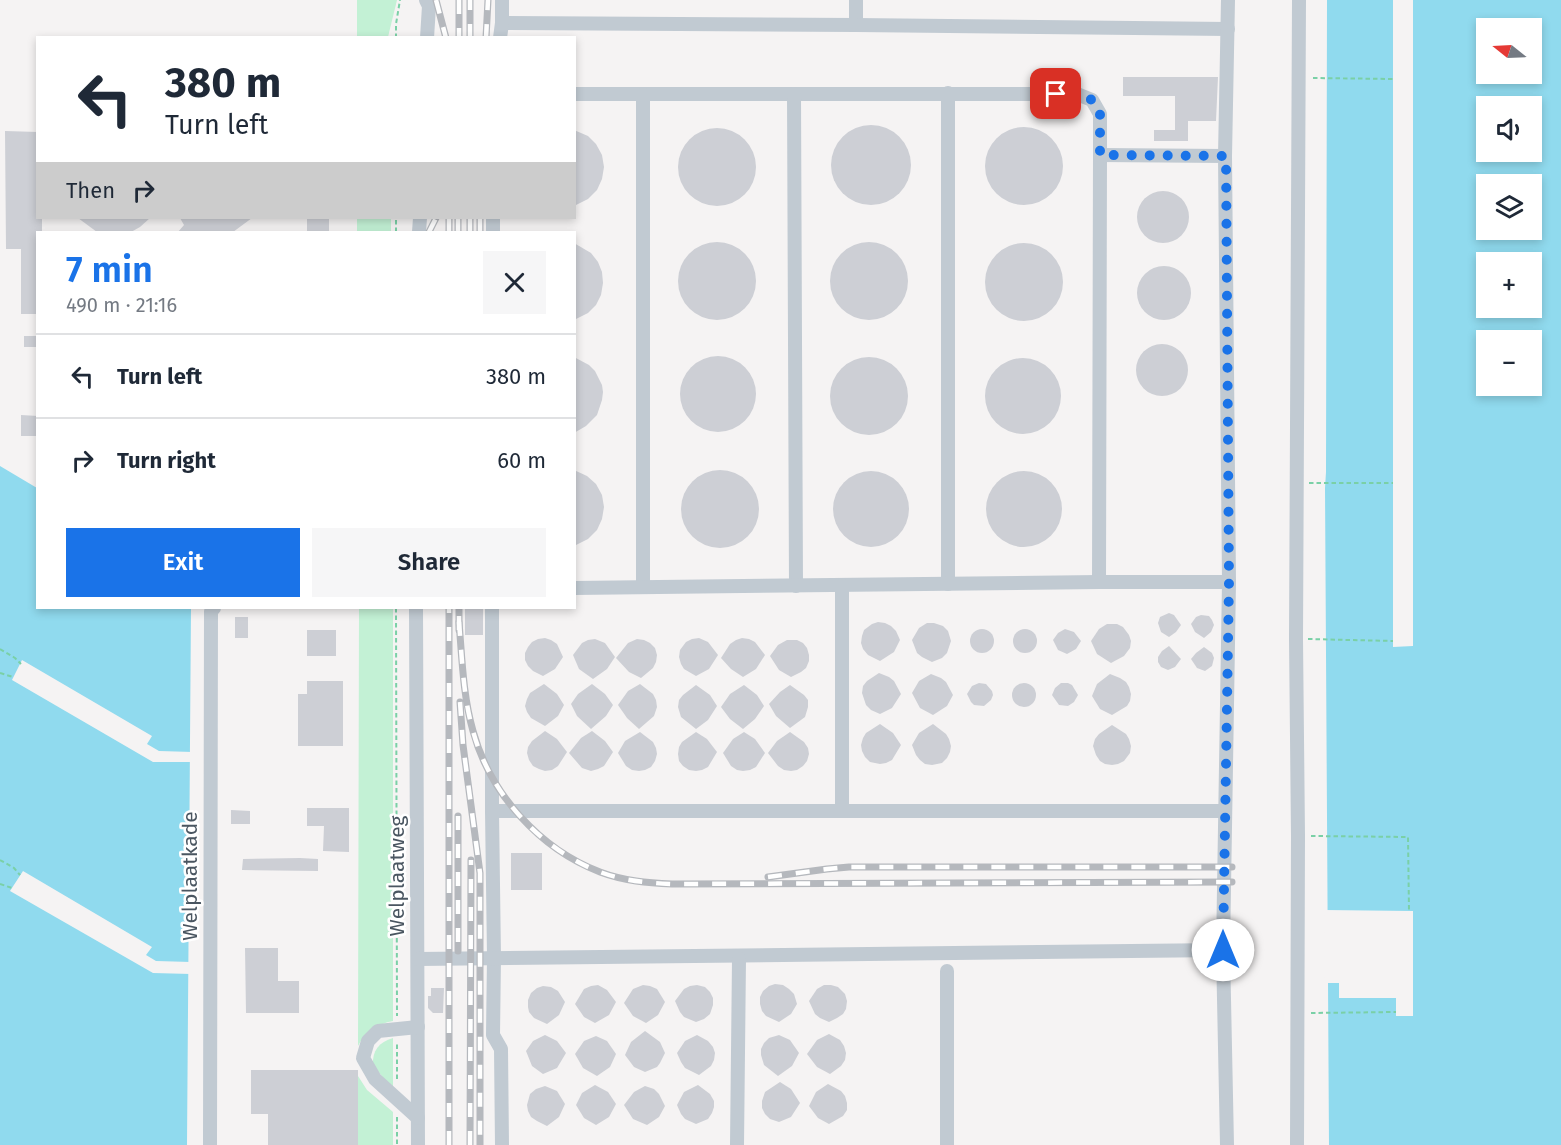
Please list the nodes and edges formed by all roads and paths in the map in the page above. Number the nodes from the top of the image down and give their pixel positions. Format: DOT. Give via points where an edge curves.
graph roads {
  1 [pos="400,0"];
  2 [pos="502,0"];
  3 [pos="856,0"];
  4 [pos="1227,0"];
  5 [pos="1299,0"];
  6 [pos="428,2"];
  7 [pos="502,23"];
  8 [pos="856,25"];
  9 [pos="1228,29"];
  10 [pos="396,36"];
  11 [pos="427,36"];
  12 [pos="500,36"];
  13 [pos="1298,78"];
  14 [pos="1393,79"];
  15 [pos="948,93"];
  16 [pos="576,94"];
  17 [pos="794,94"];
  18 [pos="643,95"];
  19 [pos="1100,155"];
  20 [pos="1226,156"];
  21 [pos="1297,483"];
  22 [pos="1393,483"];
  23 [pos="1099,582"];
  24 [pos="1229,582"];
  25 [pos="948,584"];
  26 [pos="795,586"];
  27 [pos="842,586"];
  28 [pos="643,587"];
  29 [pos="576,588"];
  30 [pos="213,609"];
  31 [pos="396,609"];
  32 [pos="416,609"];
  33 [pos="492,609"];
  34 [pos="1296,639"];
  35 [pos="1393,641"];
  36 [pos="0,649"];
  37 [pos="21,664"];
  38 [pos="0,673"];
  39 [pos="13,677"];
  40 [pos="842,810"];
  41 [pos="492,811"];
  42 [pos="1224,811"];
  43 [pos="1298,836"];
  44 [pos="0,860"];
  45 [pos="20,875"];
  46 [pos="0,884"];
  47 [pos="12,888"];
  48 [pos="1409,911"];
  49 [pos="1223,950"];
  50 [pos="494,957"];
  51 [pos="418,959"];
  52 [pos="739,959"];
  53 [pos="948,971"];
  54 [pos="1396,1012"];
  55 [pos="1305,1013"];
  56 [pos="418,1027"];
  57 [pos="397,1028"];
  58 [pos="397,1099"];
  59 [pos="418,1118"];
  60 [pos="210,1145"];
  61 [pos="397,1145"];
  62 [pos="418,1145"];
  63 [pos="502,1145"];
  64 [pos="737,1145"];
  65 [pos="947,1145"];
  66 [pos="1227,1145"];
  67 [pos="1297,1145"];
  1 -- 10 [label="path"];
  2 -- 7 [label="street"];
  3 -- 8 [label="street"];
  4 -- 9 [label="street"];
  5 -- 13 [label="street"];
  6 -- 11 [label="street"];
  7 -- 8 [label="street"];
  7 -- 12 [label="street"];
  8 -- 9 [label="street"];
  9 -- 20 [label="street"];
  13 -- 14 [label="path"];
  13 -- 21 [label="street"];
  15 -- 17 [label="street"];
  15 -- 19 [label="street" via="1077,94 1092,100 1100,114"];
  15 -- 25 [label="street"];
  16 -- 18 [label="street"];
  17 -- 18 [label="street"];
  17 -- 26 [label="street"];
  18 -- 28 [label="street"];
  19 -- 20 [label="street"];
  19 -- 23 [label="street"];
  20 -- 24 [label="street"];
  21 -- 22 [label="path"];
  21 -- 34 [label="street"];
  23 -- 24 [label="street"];
  23 -- 25 [label="street"];
  24 -- 42 [label="street"];
  25 -- 27 [label="street"];
  26 -- 27 [label="street"];
  26 -- 28 [label="street"];
  27 -- 40 [label="street"];
  28 -- 29 [label="street"];
  30 -- 60 [label="street, Welplaatkade" via="208,757"];
  31 -- 57 [label="path"];
  32 -- 51 [label="street, Welplaatweg"];
  33 -- 41 [label="street"];
  34 -- 35 [label="path"];
  34 -- 43 [label="street"];
  36 -- 37 [label="path"];
  38 -- 39 [label="path"];
  40 -- 41 [label="street"];
  40 -- 42 [label="street"];
  41 -- 50 [label="street"];
  42 -- 49 [label="street"];
  43 -- 48 [label="path" via="1408,837"];
  43 -- 67 [label="street"];
  44 -- 45 [label="path"];
  46 -- 47 [label="path"];
  49 -- 50 [label="street"];
  49 -- 66 [label="street"];
  50 -- 51 [label="street"];
  50 -- 63 [label="street" via="493,1035 501,1049"];
  51 -- 56 [label="street, Welplaatweg"];
  52 -- 64 [label="street"];
  53 -- 65 [label="street"];
  54 -- 55 [label="path"];
  56 -- 57 [label="street"];
  56 -- 59 [label="street, Welplaatweg"];
  57 -- 58 [label="path"];
  57 -- 58 [label="street" via="378,1031 368,1041 363,1058 375,1079"];
  58 -- 59 [label="street"];
  58 -- 61 [label="path"];
  59 -- 62 [label="street, Welplaatweg"];
}
